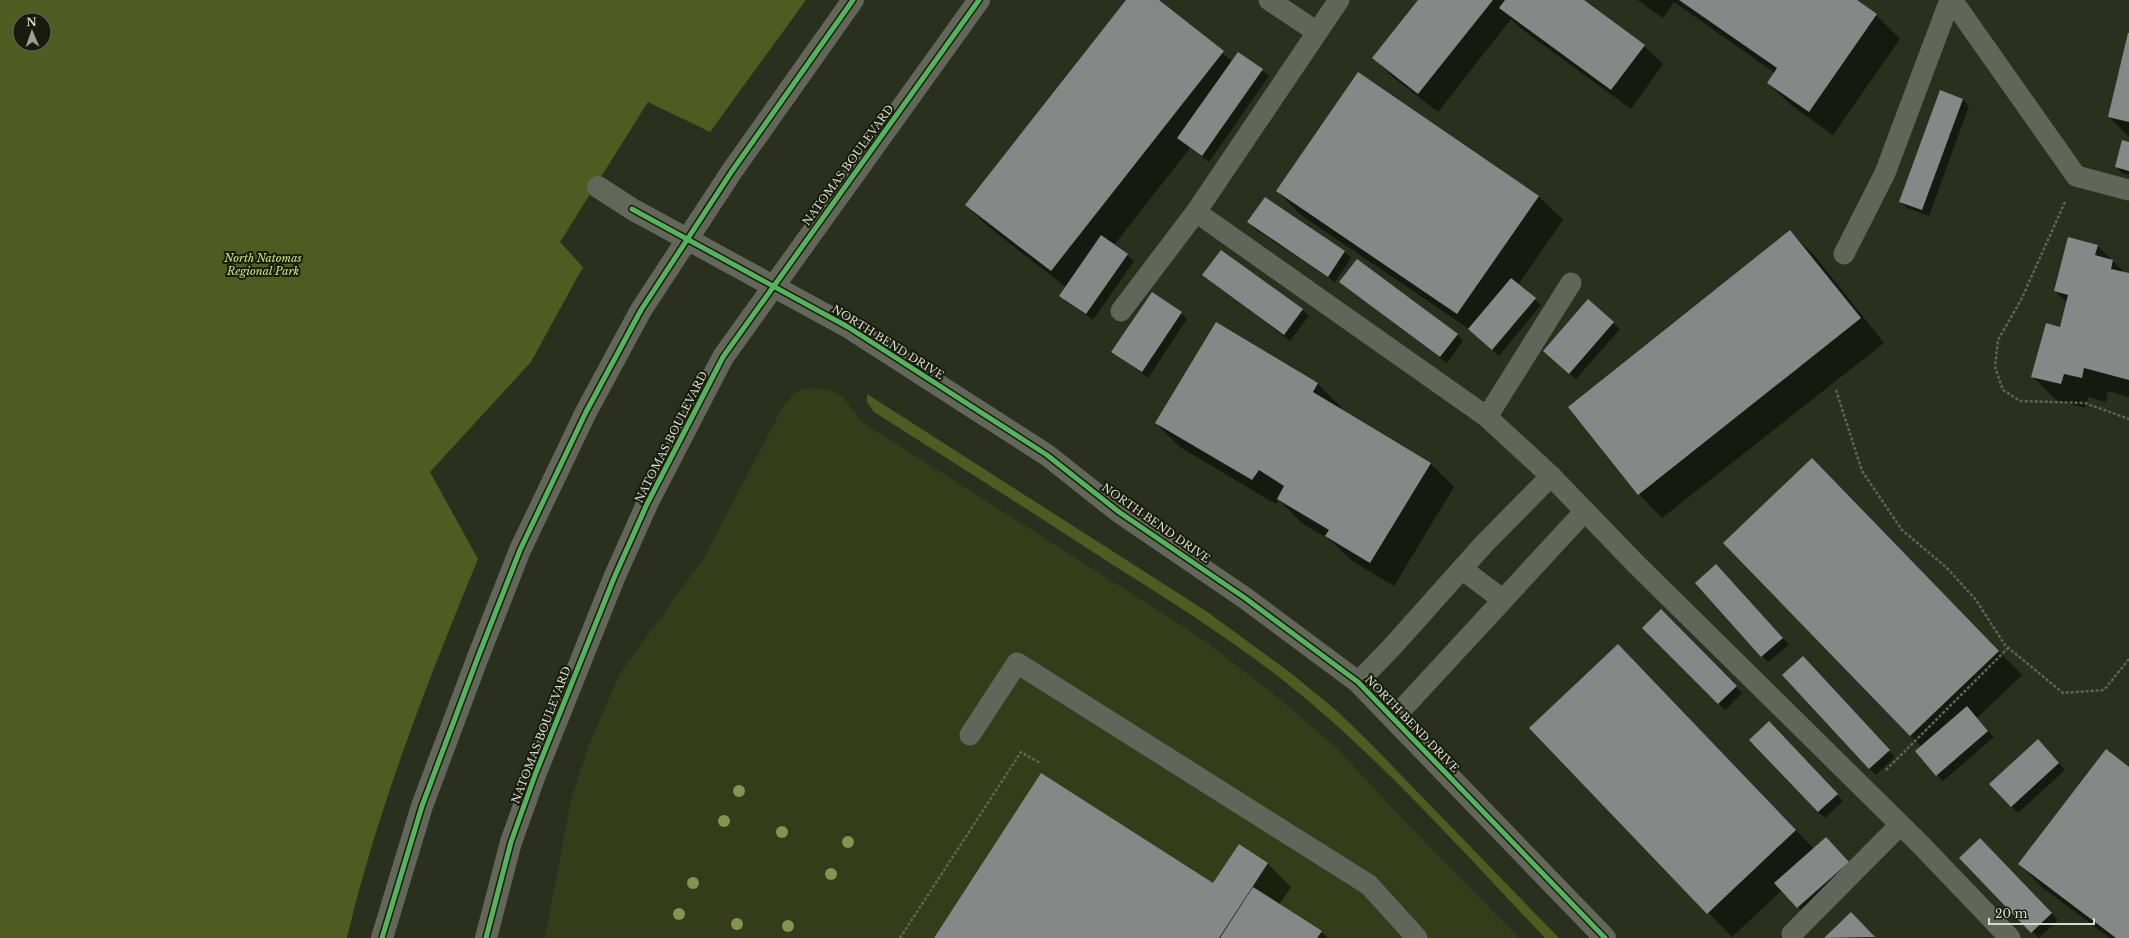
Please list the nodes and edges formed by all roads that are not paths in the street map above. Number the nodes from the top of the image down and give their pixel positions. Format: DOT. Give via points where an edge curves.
graph roads {
  1 [pos="853,0"];
  2 [pos="979,0"];
  3 [pos="1269,0"];
  4 [pos="1339,0"];
  5 [pos="1951,0"];
  6 [pos="1317,32"];
  7 [pos="598,187"];
  8 [pos="2129,190"];
  9 [pos="1196,212"];
  10 [pos="688,240"];
  11 [pos="1844,254"];
  12 [pos="1571,283"];
  13 [pos="773,286"];
  14 [pos="1121,311"];
  15 [pos="1487,417"];
  16 [pos="1551,476"];
  17 [pos="1585,512"];
  18 [pos="1462,569"];
  19 [pos="1503,600"];
  20 [pos="1358,682"];
  21 [pos="1393,719"];
  22 [pos="970,735"];
  23 [pos="1900,825"];
  24 [pos="1792,934"];
  25 [pos="382,938"];
  26 [pos="486,938"];
  27 [pos="1417,938"];
  28 [pos="1604,938"];
  29 [pos="2010,938"];
  1 -- 10 [label="main road" via="732,171"];
  2 -- 13 [label="main road, NATOMAS BOULEVARD"];
  3 -- 6 [label="lane"];
  4 -- 6 [label="lane"];
  5 -- 8 [label="lane" via="2076,176"];
  5 -- 11 [label="lane" via="1885,173"];
  6 -- 9 [label="lane"];
  7 -- 10 [label="main road, NORTH BEND DRIVE"];
  9 -- 14 [label="lane"];
  9 -- 15 [label="lane"];
  10 -- 13 [label="main road, NORTH BEND DRIVE"];
  10 -- 25 [label="main road" via="638,316 586,412 520,550 422,806"];
  12 -- 15 [label="lane"];
  13 -- 20 [label="main road, NORTH BEND DRIVE" via="848,327 1047,455 1119,512 1245,598"];
  13 -- 26 [label="main road, NATOMAS BOULEVARD" via="723,357 647,504 614,578 511,842"];
  15 -- 16 [label="lane"];
  16 -- 17 [label="lane"];
  16 -- 18 [label="lane"];
  17 -- 19 [label="lane"];
  17 -- 23 [label="lane"];
  18 -- 19 [label="lane"];
  18 -- 20 [label="lane"];
  19 -- 21 [label="lane"];
  20 -- 21 [label="main road, NORTH BEND DRIVE"];
  21 -- 28 [label="main road, NORTH BEND DRIVE"];
  22 -- 27 [label="lane" via="1018,663 1369,885"];
  23 -- 24 [label="lane"];
  23 -- 29 [label="lane"];
}
